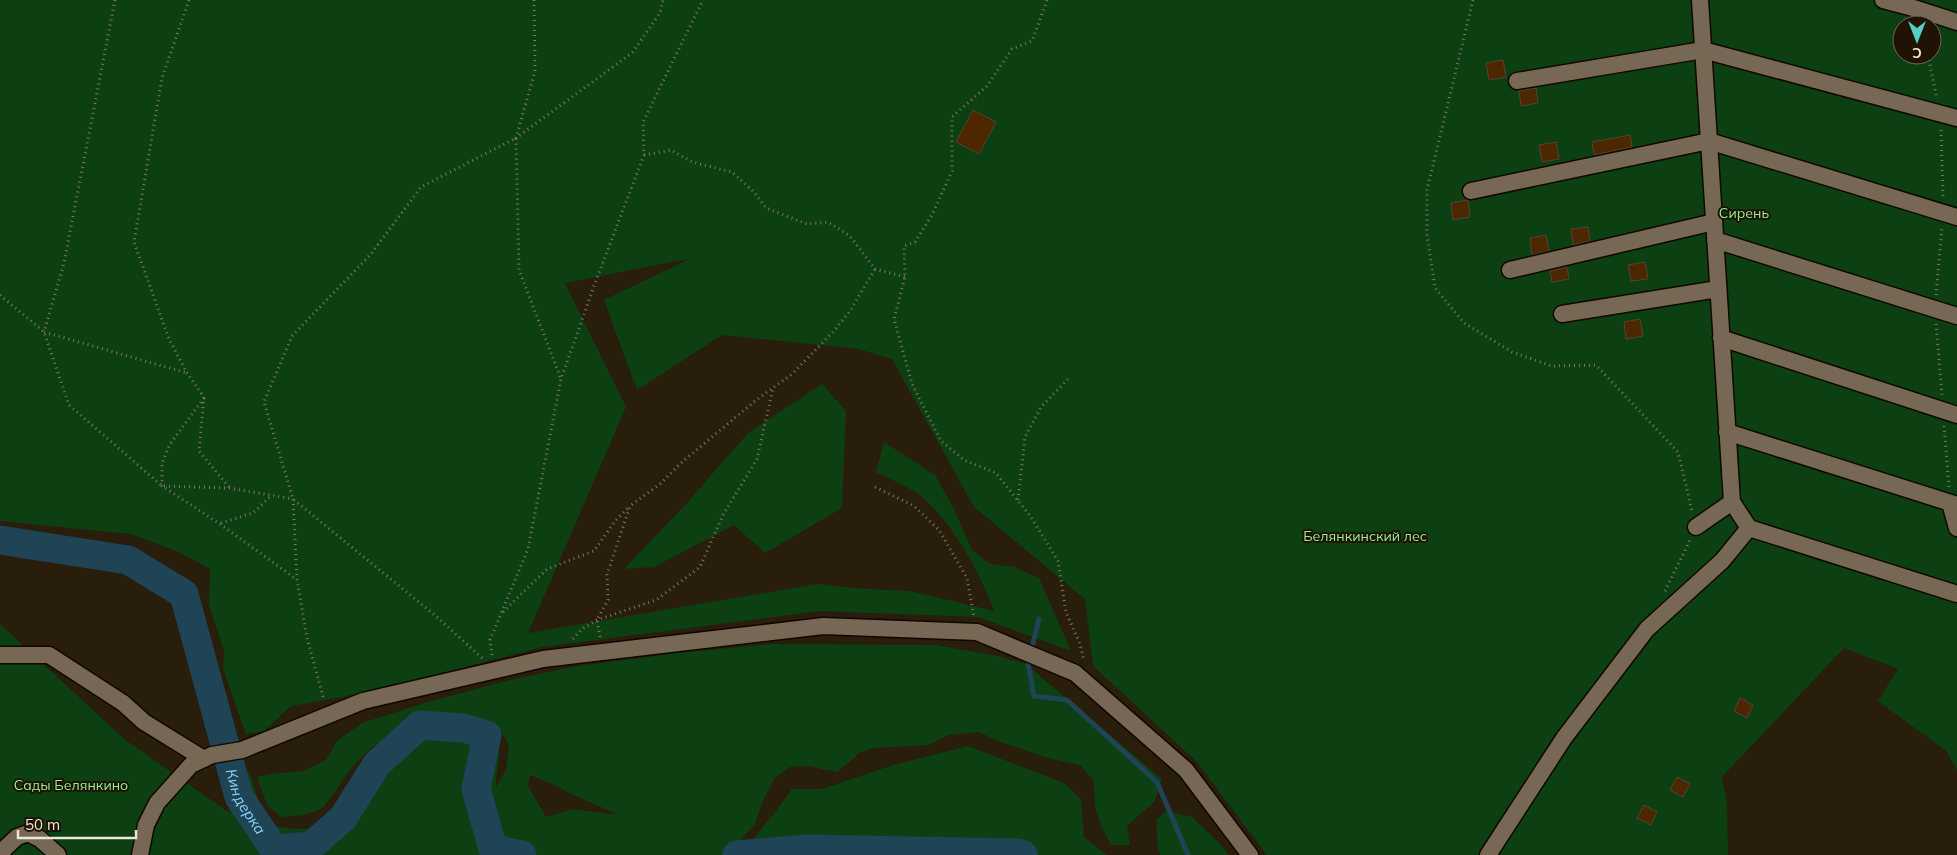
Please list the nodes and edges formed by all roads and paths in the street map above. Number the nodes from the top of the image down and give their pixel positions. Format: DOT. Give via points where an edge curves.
graph roads {
  1 [pos="115,0"];
  2 [pos="189,0"];
  3 [pos="534,0"];
  4 [pos="664,0"];
  5 [pos="703,0"];
  6 [pos="1047,0"];
  7 [pos="1473,0"];
  8 [pos="1700,0"];
  9 [pos="1883,0"];
  10 [pos="1957,22"];
  11 [pos="1704,50"];
  12 [pos="1930,65"];
  13 [pos="1517,81"];
  14 [pos="1940,112"];
  15 [pos="1957,118"];
  16 [pos="516,138"];
  17 [pos="1709,141"];
  18 [pos="644,154"];
  19 [pos="1471,191"];
  20 [pos="1950,215"];
  21 [pos="1714,222"];
  22 [pos="1715,240"];
  23 [pos="875,269"];
  24 [pos="1510,270"];
  25 [pos="905,277"];
  26 [pos="1718,290"];
  27 [pos="0,295"];
  28 [pos="1935,309"];
  29 [pos="1562,314"];
  30 [pos="1957,316"];
  31 [pos="44,332"];
  32 [pos="1721,338"];
  33 [pos="187,373"];
  34 [pos="561,379"];
  35 [pos="1068,379"];
  36 [pos="774,387"];
  37 [pos="204,398"];
  38 [pos="1950,413"];
  39 [pos="1727,432"];
  40 [pos="162,486"];
  41 [pos="875,487"];
  42 [pos="229,488"];
  43 [pos="272,496"];
  44 [pos="293,500"];
  45 [pos="1018,501"];
  46 [pos="1732,502"];
  47 [pos="1953,504"];
  48 [pos="630,506"];
  49 [pos="220,524"];
  50 [pos="1696,528"];
  51 [pos="1749,528"];
  52 [pos="1957,528"];
  53 [pos="297,580"];
  54 [pos="1957,594"];
  55 [pos="1663,595"];
  56 [pos="500,614"];
  57 [pos="598,620"];
  58 [pos="976,632"];
  59 [pos="602,652"];
  60 [pos="0,655"];
  61 [pos="557,657"];
  62 [pos="495,670"];
  63 [pos="1089,686"];
  64 [pos="343,709"];
  65 [pos="208,757"];
  66 [pos="0,854"];
  67 [pos="58,855"];
  68 [pos="140,855"];
  69 [pos="1250,855"];
  70 [pos="1488,855"];
  1 -- 31 [label="path" via="64,263"];
  2 -- 33 [label="path" via="162,78 134,242 169,339"];
  3 -- 16 [label="path" via="535,71"];
  4 -- 16 [label="path" via="660,13 632,53"];
  5 -- 18 [label="path" via="643,122"];
  6 -- 25 [label="path" via="1032,41 1012,49 986,86 952,117 952,171 916,242 904,246"];
  7 -- 50 [label="path" via="1427,190 1427,235 1436,288 1464,323 1512,352 1552,366 1596,365 1678,452"];
  8 -- 11 [label="street"];
  9 -- 10 [label="street"];
  11 -- 13 [label="street"];
  11 -- 14 [label="street"];
  11 -- 17 [label="street"];
  12 -- 14 [label="path"];
  14 -- 15 [label="street"];
  14 -- 20 [label="path"];
  16 -- 34 [label="path" via="519,270"];
  16 -- 44 [label="path" via="422,187 371,254 292,336 264,402"];
  17 -- 19 [label="street"];
  17 -- 20 [label="street"];
  17 -- 21 [label="street"];
  18 -- 23 [label="path" via="672,150 692,162 732,172 766,208 807,224 828,222 850,236"];
  18 -- 34 [label="path"];
  20 -- 28 [label="path"];
  21 -- 22 [label="street"];
  21 -- 24 [label="street"];
  22 -- 26 [label="street"];
  22 -- 28 [label="street"];
  23 -- 25 [label="path"];
  23 -- 36 [label="path" via="833,332 792,374"];
  25 -- 45 [label="path" via="894,319 912,384 926,412 941,441 964,460 996,473"];
  26 -- 29 [label="street"];
  26 -- 32 [label="street"];
  27 -- 31 [label="path"];
  28 -- 30 [label="street"];
  28 -- 38 [label="path"];
  31 -- 33 [label="path"];
  31 -- 40 [label="path" via="70,405"];
  32 -- 38 [label="street"];
  32 -- 39 [label="street"];
  33 -- 37 [label="path"];
  34 -- 56 [label="path" via="528,549"];
  35 -- 45 [label="path" via="1041,407 1025,438"];
  36 -- 48 [label="path"];
  36 -- 57 [label="path" via="757,459 723,515 700,567 656,600"];
  37 -- 40 [label="path" via="170,444 162,463"];
  37 -- 42 [label="path" via="199,451"];
  38 -- 47 [label="path"];
  39 -- 46 [label="street"];
  39 -- 47 [label="street"];
  40 -- 42 [label="path"];
  40 -- 49 [label="path"];
  41 -- 58 [label="path" via="914,506 939,530 967,578"];
  42 -- 43 [label="path"];
  43 -- 44 [label="path"];
  43 -- 49 [label="path" via="253,512"];
  44 -- 53 [label="path"];
  44 -- 62 [label="path" via="437,617"];
  45 -- 63 [label="path" via="1058,562 1066,612 1080,644"];
  46 -- 50 [label="street"];
  46 -- 51 [label="street"];
  47 -- 52 [label="street"];
  48 -- 56 [label="path" via="594,551 547,568"];
  48 -- 57 [label="path" via="607,575 608,600"];
  49 -- 53 [label="path"];
  50 -- 55 [label="path"];
  51 -- 54 [label="street"];
  51 -- 70 [label="street" via="1722,561 1647,629 1564,738"];
  53 -- 64 [label="path" via="322,699"];
  56 -- 62 [label="path" via="490,640"];
  57 -- 59 [label="path"];
  57 -- 61 [label="path" via="582,629"];
  58 -- 59 [label="street" via="823,626"];
  58 -- 63 [label="street" via="1075,673"];
  59 -- 61 [label="street"];
  60 -- 65 [label="street" via="49,654 123,703 144,722"];
  61 -- 62 [label="street"];
  62 -- 64 [label="street" via="363,701"];
  63 -- 69 [label="street" via="1186,770"];
  64 -- 65 [label="street" via="242,750"];
  65 -- 68 [label="street" via="191,765 157,803 146,824"];
  66 -- 67 [label="street" via="16,837 28,834 40,839"];
}
